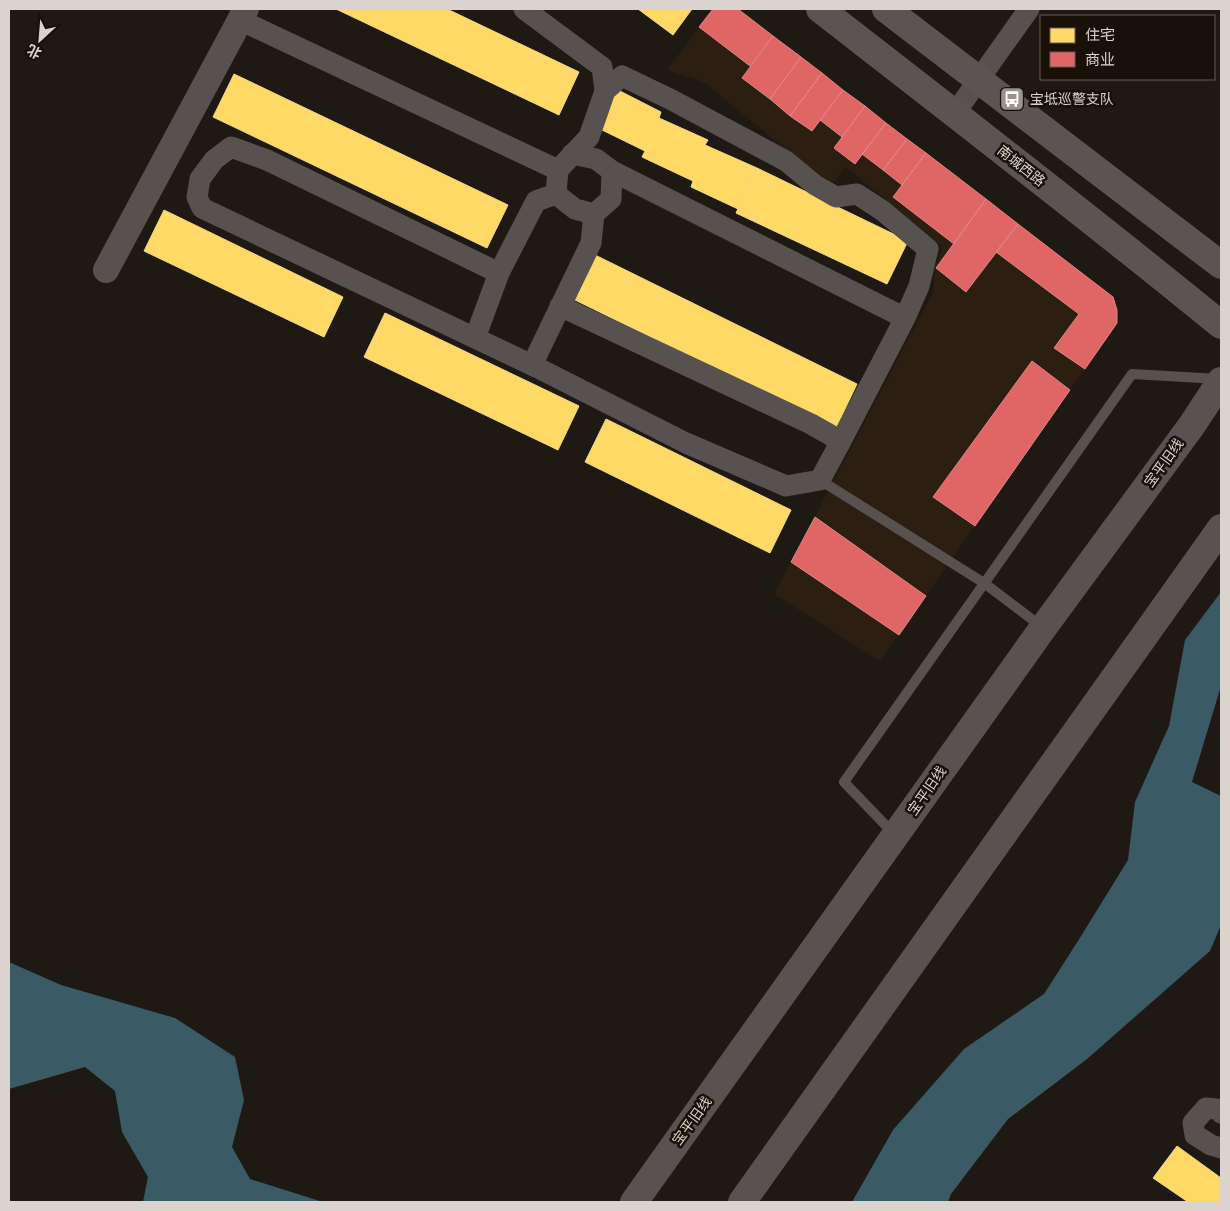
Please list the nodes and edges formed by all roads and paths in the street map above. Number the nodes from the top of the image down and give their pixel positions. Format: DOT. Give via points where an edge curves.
graph roads {
  1 [pos="524,9"];
  2 [pos="820,9"];
  3 [pos="886,9"];
  4 [pos="1029,9"];
  5 [pos="243,14"];
  6 [pos="979,78"];
  7 [pos="605,91"];
  8 [pos="955,113"];
  9 [pos="572,154"];
  10 [pos="558,170"];
  11 [pos="612,171"];
  12 [pos="556,194"];
  13 [pos="594,214"];
  14 [pos="1221,265"];
  15 [pos="106,270"];
  16 [pos="500,273"];
  17 [pos="560,306"];
  18 [pos="905,318"];
  19 [pos="1221,325"];
  20 [pos="475,338"];
  21 [pos="532,366"];
  22 [pos="1221,380"];
  23 [pos="841,441"];
  24 [pos="820,480"];
  25 [pos="1221,528"];
  26 [pos="984,583"];
  27 [pos="1043,628"];
  28 [pos="896,836"];
  29 [pos="1221,1113"];
  30 [pos="1221,1148"];
  31 [pos="634,1202"];
  32 [pos="742,1202"];
  1 -- 7 [label="street" via="602,67"];
  2 -- 8 [label="main road, 南城西路"];
  3 -- 6 [label="main road"];
  4 -- 6 [label="street"];
  5 -- 10 [label="street"];
  5 -- 15 [label="street"];
  6 -- 8 [label="street"];
  6 -- 14 [label="main road"];
  7 -- 9 [label="street" via="589,137"];
  7 -- 18 [label="street" via="622,76 786,161 815,185 836,197 857,194 883,211 928,249 919,286"];
  8 -- 19 [label="main road, 南城西路"];
  9 -- 10 [label="street"];
  9 -- 11 [label="street" via="596,159"];
  10 -- 12 [label="street"];
  11 -- 13 [label="street" via="611,199"];
  11 -- 18 [label="street"];
  12 -- 13 [label="street" via="575,209"];
  12 -- 16 [label="street" via="536,201"];
  13 -- 17 [label="street" via="591,243"];
  16 -- 20 [label="street"];
  16 -- 20 [label="street" via="267,160 231,147 214,160 200,179 197,197 202,208"];
  17 -- 21 [label="street"];
  17 -- 23 [label="street"];
  18 -- 23 [label="street"];
  20 -- 21 [label="street"];
  21 -- 24 [label="street" via="686,443 786,486"];
  22 -- 26 [label="lane" via="1132,374"];
  22 -- 27 [label="main road, 宝平旧线" via="1192,425"];
  23 -- 24 [label="street"];
  24 -- 26 [label="lane"];
  25 -- 32 [label="main road"];
  26 -- 27 [label="lane"];
  26 -- 28 [label="lane" via="844,782"];
  27 -- 28 [label="main road, 宝平旧线"];
  28 -- 31 [label="main road, 宝平旧线"];
  29 -- 30 [label="street" via="1217,1109 1206,1108 1193,1122 1195,1135"];
}
